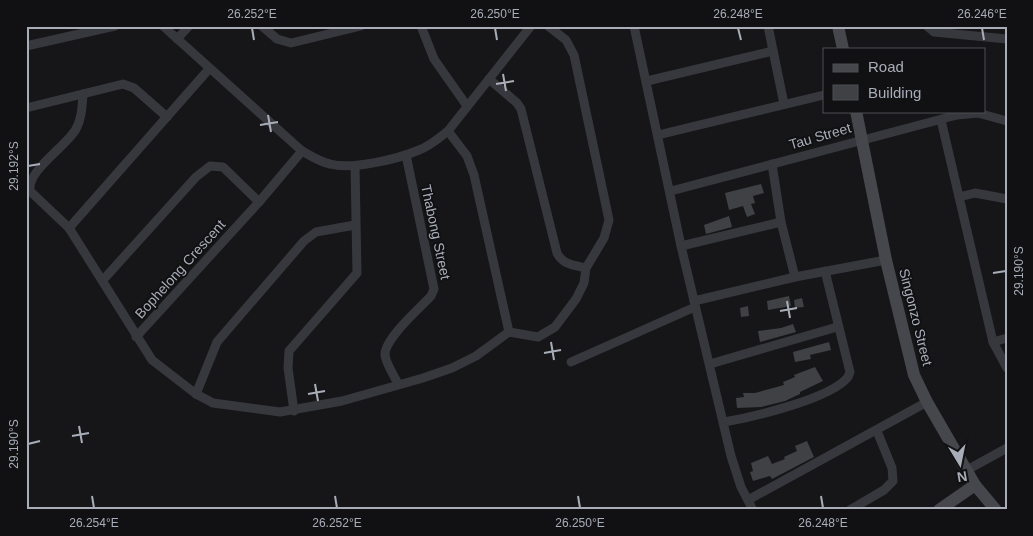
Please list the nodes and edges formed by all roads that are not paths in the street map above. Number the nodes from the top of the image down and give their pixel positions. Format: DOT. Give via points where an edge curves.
graph roads {
  1 [pos="115,26"];
  2 [pos="163,26"];
  3 [pos="188,26"];
  4 [pos="262,26"];
  5 [pos="361,26"];
  6 [pos="421,26"];
  7 [pos="531,26"];
  8 [pos="548,26"];
  9 [pos="634,26"];
  10 [pos="768,26"];
  11 [pos="838,26"];
  12 [pos="927,26"];
  13 [pos="86,29"];
  14 [pos="976,31"];
  15 [pos="1007,39"];
  16 [pos="177,40"];
  17 [pos="26,46"];
  18 [pos="843,48"];
  19 [pos="773,51"];
  20 [pos="209,69"];
  21 [pos="489,79"];
  22 [pos="647,80"];
  23 [pos="83,94"];
  24 [pos="823,95"];
  25 [pos="784,104"];
  26 [pos="467,106"];
  27 [pos="26,108"];
  28 [pos="856,112"];
  29 [pos="167,117"];
  30 [pos="941,120"];
  31 [pos="1007,121"];
  32 [pos="448,131"];
  33 [pos="658,135"];
  34 [pos="862,139"];
  35 [pos="302,151"];
  36 [pos="406,155"];
  37 [pos="772,164"];
  38 [pos="355,166"];
  39 [pos="671,191"];
  40 [pos="959,197"];
  41 [pos="1007,199"];
  42 [pos="260,202"];
  43 [pos="781,222"];
  44 [pos="355,225"];
  45 [pos="69,228"];
  46 [pos="681,246"];
  47 [pos="886,260"];
  48 [pos="586,268"];
  49 [pos="825,271"];
  50 [pos="795,277"];
  51 [pos="103,280"];
  52 [pos="695,304"];
  53 [pos="837,327"];
  54 [pos="509,332"];
  55 [pos="136,337"];
  56 [pos="1007,338"];
  57 [pos="992,342"];
  58 [pos="571,362"];
  59 [pos="710,364"];
  60 [pos="1007,368"];
  61 [pos="398,384"];
  62 [pos="196,394"];
  63 [pos="927,402"];
  64 [pos="294,411"];
  65 [pos="724,422"];
  66 [pos="877,431"];
  67 [pos="1007,448"];
  68 [pos="967,470"];
  69 [pos="975,485"];
  70 [pos="748,500"];
  71 [pos="753,510"];
  72 [pos="850,510"];
  73 [pos="939,510"];
  74 [pos="996,510"];
  1 -- 13 [label="street"];
  2 -- 16 [label="street"];
  3 -- 16 [label="street"];
  4 -- 5 [label="street" via="277,39 291,43"];
  6 -- 26 [label="street" via="434,59"];
  7 -- 21 [label="street"];
  8 -- 48 [label="street" via="566,40 574,55 609,220 604,238"];
  9 -- 22 [label="street"];
  10 -- 19 [label="street"];
  11 -- 18 [label="street"];
  12 -- 14 [label="street" via="934,32"];
  13 -- 17 [label="street"];
  14 -- 15 [label="street"];
  16 -- 20 [label="street"];
  19 -- 22 [label="street"];
  19 -- 25 [label="street"];
  20 -- 29 [label="street"];
  20 -- 35 [label="street"];
  21 -- 26 [label="street"];
  21 -- 48 [label="street" via="521,109 560,260"];
  22 -- 33 [label="street"];
  23 -- 27 [label="street"];
  23 -- 29 [label="street" via="129,85"];
  23 -- 45 [label="street" via="80,121 74,131 29,183 31,194"];
  24 -- 25 [label="street"];
  25 -- 33 [label="street"];
  26 -- 32 [label="street"];
  28 -- 34 [label="street, Singonzo Street"];
  29 -- 45 [label="street"];
  30 -- 31 [label="street, Tau Street" via="978,113"];
  30 -- 34 [label="street, Tau Street"];
  30 -- 40 [label="street"];
  32 -- 36 [label="street" via="427,146"];
  32 -- 54 [label="street" via="467,156 474,175"];
  33 -- 39 [label="street"];
  34 -- 37 [label="street, Tau Street"];
  34 -- 47 [label="street, Singonzo Street"];
  35 -- 38 [label="street" via="330,164"];
  35 -- 42 [label="street, Bophelong Crescent"];
  36 -- 38 [label="street"];
  36 -- 61 [label="street, Thabong Street" via="434,289 387,345 385,357"];
  37 -- 39 [label="street, Tau Street"];
  37 -- 43 [label="street"];
  38 -- 44 [label="street"];
  39 -- 46 [label="street"];
  40 -- 41 [label="street" via="975,193"];
  40 -- 57 [label="street"];
  42 -- 51 [label="street" via="223,167 210,166 196,177"];
  42 -- 55 [label="street, Bophelong Crescent"];
  43 -- 46 [label="street"];
  43 -- 50 [label="street"];
  44 -- 62 [label="street" via="316,232 304,241 217,342"];
  44 -- 64 [label="street" via="357,273 290,351 288,368"];
  45 -- 51 [label="street"];
  46 -- 52 [label="street"];
  47 -- 49 [label="street"];
  47 -- 63 [label="street, Singonzo Street" via="914,374"];
  48 -- 54 [label="street" via="581,290 555,327 536,337"];
  49 -- 50 [label="street"];
  49 -- 53 [label="street"];
  50 -- 52 [label="street"];
  51 -- 55 [label="street"];
  52 -- 58 [label="street"];
  52 -- 59 [label="street"];
  53 -- 59 [label="street"];
  53 -- 65 [label="street" via="850,372 846,380 787,408"];
  54 -- 61 [label="street, Bophelong Crescent" via="476,356 452,368"];
  55 -- 62 [label="street, Bophelong Crescent" via="152,360"];
  56 -- 57 [label="street"];
  57 -- 60 [label="street"];
  59 -- 65 [label="street"];
  61 -- 64 [label="street, Bophelong Crescent"];
  62 -- 64 [label="street, Bophelong Crescent" via="221,404 272,412"];
  63 -- 66 [label="street"];
  63 -- 68 [label="street, Singonzo Street"];
  65 -- 70 [label="street" via="734,468"];
  66 -- 70 [label="street"];
  66 -- 72 [label="street" via="892,468 893,481"];
  67 -- 68 [label="street"];
  68 -- 69 [label="street, Singonzo Street"];
  69 -- 73 [label="street"];
  69 -- 74 [label="street, Singonzo Street"];
  70 -- 71 [label="street"];
}
